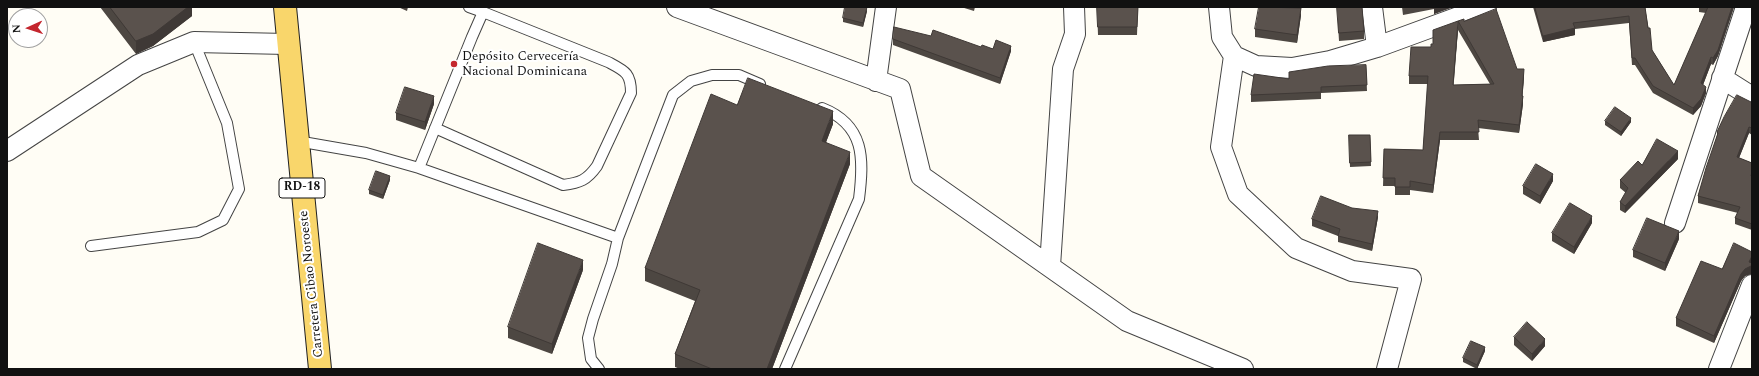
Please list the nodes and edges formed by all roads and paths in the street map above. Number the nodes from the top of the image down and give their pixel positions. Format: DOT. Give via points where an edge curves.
graph roads {
  1 [pos="285,7"];
  2 [pos="469,7"];
  3 [pos="677,7"];
  4 [pos="886,7"];
  5 [pos="1074,7"];
  6 [pos="1219,7"];
  7 [pos="1372,7"];
  8 [pos="1486,7"];
  9 [pos="1746,7"];
  10 [pos="483,12"];
  11 [pos="194,42"];
  12 [pos="287,44"];
  13 [pos="1376,47"];
  14 [pos="1234,56"];
  15 [pos="1722,78"];
  16 [pos="876,80"];
  17 [pos="768,87"];
  18 [pos="1752,97"];
  19 [pos="811,104"];
  20 [pos="435,128"];
  21 [pos="297,141"];
  22 [pos="7,151"];
  23 [pos="419,168"];
  24 [pos="1675,223"];
  25 [pos="618,238"];
  26 [pos="91,246"];
  27 [pos="1050,266"];
  28 [pos="1752,285"];
  29 [pos="1722,368"];
  30 [pos="320,369"];
  31 [pos="598,369"];
  32 [pos="785,369"];
  33 [pos="1244,369"];
  34 [pos="1387,369"];
  1 -- 12 [label="main road, Carretera Cibao Noroeste / RD-18"];
  2 -- 10 [label="lane"];
  3 -- 16 [label="street"];
  4 -- 16 [label="street"];
  5 -- 27 [label="street" via="1075,34 1063,70"];
  6 -- 14 [label="street" via="1222,37"];
  7 -- 13 [label="street"];
  8 -- 13 [label="street"];
  9 -- 15 [label="street"];
  10 -- 20 [label="lane"];
  10 -- 20 [label="lane" via="625,71 631,81 631,93 597,166 589,177 577,183 563,185"];
  11 -- 12 [label="street"];
  11 -- 22 [label="street" via="138,65"];
  11 -- 26 [label="lane" via="227,122 238,189 223,220 198,232"];
  12 -- 21 [label="main road, Carretera Cibao Noroeste / RD-18"];
  13 -- 14 [label="street" via="1330,61 1292,68 1256,66"];
  14 -- 34 [label="street" via="1221,147 1238,194 1296,248 1352,271 1411,278"];
  15 -- 18 [label="street"];
  15 -- 24 [label="street"];
  16 -- 27 [label="street" via="900,89 921,176"];
  17 -- 25 [label="lane" via="739,75 712,75 691,81 673,95"];
  19 -- 32 [label="lane" via="833,112 849,124 860,147 862,173 859,199"];
  20 -- 23 [label="lane"];
  21 -- 23 [label="lane" via="366,154"];
  21 -- 30 [label="main road, Carretera Cibao Noroeste / RD-18"];
  23 -- 25 [label="lane"];
  25 -- 31 [label="lane" via="588,338 592,359"];
  27 -- 33 [label="street" via="1127,321"];
  28 -- 29 [label="street"];
}
